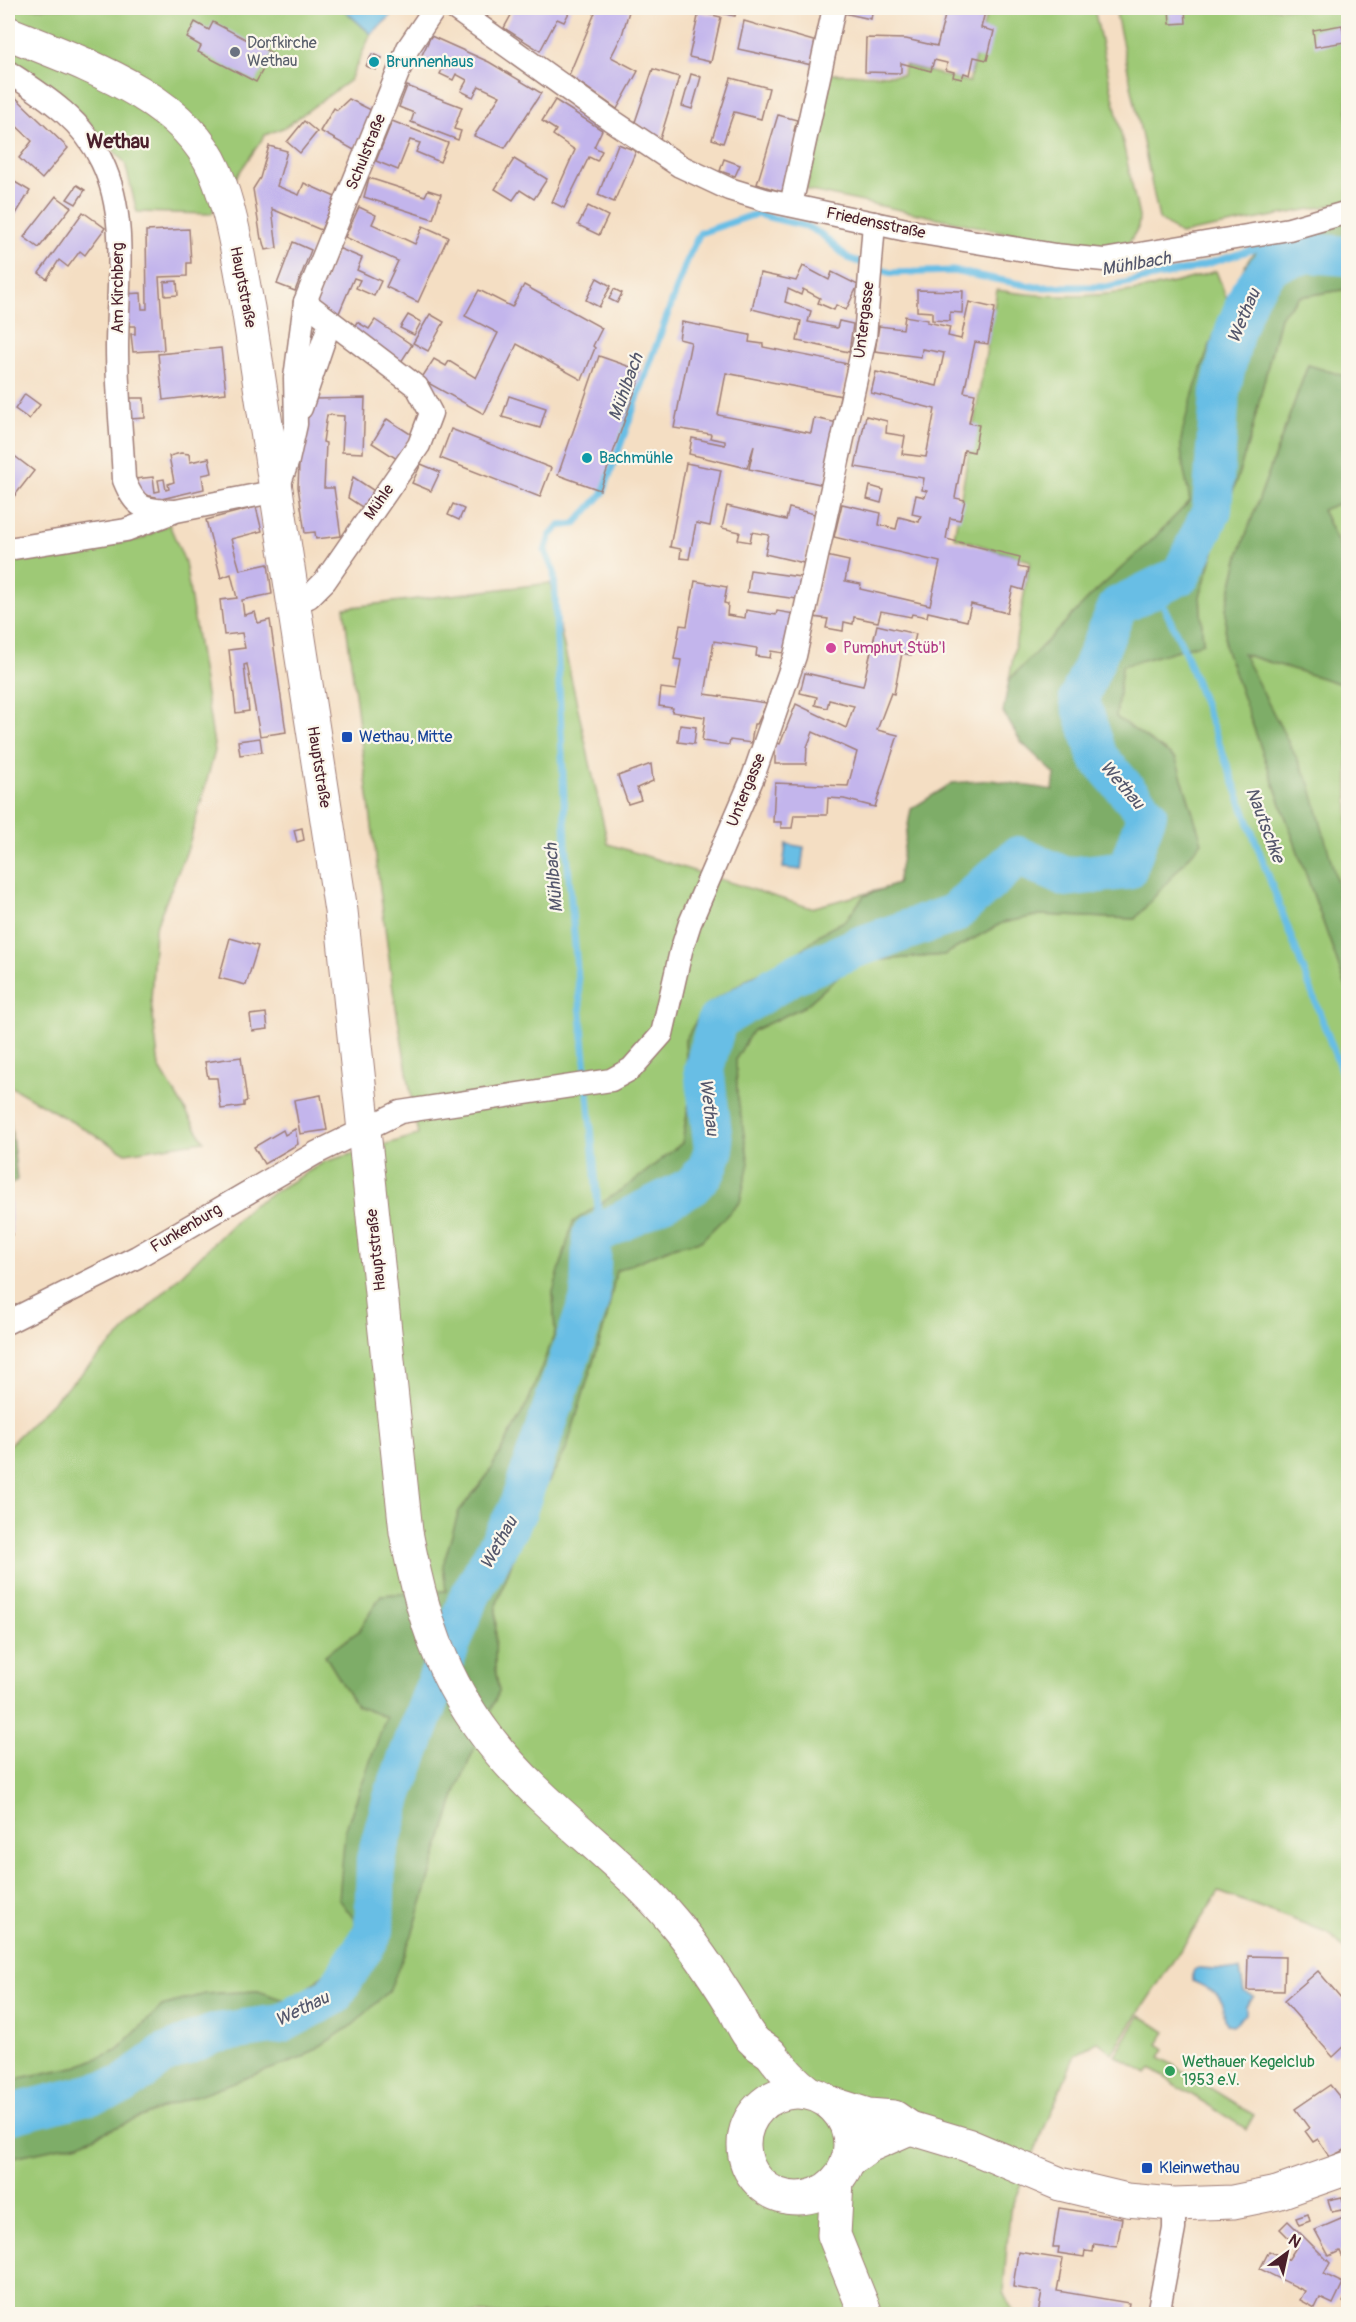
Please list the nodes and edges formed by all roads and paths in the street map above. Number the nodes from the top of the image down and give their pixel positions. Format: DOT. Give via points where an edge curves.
graph roads {
  1 [pos="435,8"];
  2 [pos="454,8"];
  3 [pos="834,8"];
  4 [pos="8,33"];
  5 [pos="8,72"];
  6 [pos="791,205"];
  7 [pos="1348,212"];
  8 [pos="874,223"];
  9 [pos="305,302"];
  10 [pos="330,322"];
  11 [pos="296,424"];
  12 [pos="277,491"];
  13 [pos="176,511"];
  14 [pos="8,549"];
  15 [pos="294,603"];
  16 [pos="363,1128"];
  17 [pos="8,1322"];
  18 [pos="753,2041"];
  19 [pos="820,2098"];
  20 [pos="756,2112"];
  21 [pos="910,2128"];
  22 [pos="1348,2168"];
  23 [pos="842,2171"];
  24 [pos="784,2196"];
  25 [pos="1174,2204"];
  26 [pos="834,2235"];
  27 [pos="866,2314"];
  28 [pos="1158,2314"];
  1 -- 9 [label="street, Schulstraße" via="408,48"];
  2 -- 6 [label="street, Friedensstraße" via="680,166 729,189"];
  3 -- 6 [label="street"];
  4 -- 12 [label="main road, Hauptstraße" via="143,95 190,131 204,150 216,172 237,256"];
  5 -- 13 [label="street, Am Kirchberg" via="65,111 102,162 113,193 118,238 117,351 124,480 132,499 146,510"];
  6 -- 8 [label="street, Friedensstraße"];
  7 -- 8 [label="street, Friedensstraße" via="1289,229 1104,260 1054,255"];
  8 -- 16 [label="street, Untergasse" via="865,338 795,656 753,777 690,922 662,1034 632,1070 611,1080 404,1111"];
  9 -- 10 [label="street"];
  9 -- 11 [label="street, Schulstraße" via="294,378"];
  10 -- 11 [label="street"];
  10 -- 15 [label="street, Mühle" via="417,387 431,413 423,438 325,581 309,597"];
  11 -- 12 [label="street, Schulstraße"];
  12 -- 13 [label="street, Am Kirchberg"];
  12 -- 15 [label="main road, Hauptstraße"];
  13 -- 14 [label="street, Am Kirchberg" via="126,530"];
  15 -- 16 [label="main road, Hauptstraße" via="341,917"];
  16 -- 17 [label="street, Funkenburg" via="137,1257"];
  16 -- 18 [label="main road, Hauptstraße" via="406,1532 436,1650 463,1702 497,1750 625,1869 674,1921 702,1958"];
  18 -- 19 [label="main road" via="771,2054 783,2071"];
  18 -- 20 [label="main road" via="752,2061 759,2083"];
  19 -- 20 [label="main road" via="794,2092 779,2095"];
  19 -- 21 [label="main road" via="868,2115 894,2117"];
  19 -- 23 [label="main road" via="841,2115 848,2130 850,2146"];
  20 -- 24 [label="main road" via="745,2136 747,2162 761,2183"];
  21 -- 23 [label="main road" via="869,2146"];
  21 -- 25 [label="main road" via="967,2145 1094,2194"];
  22 -- 25 [label="main road" via="1252,2199"];
  23 -- 24 [label="main road" via="819,2193"];
  23 -- 26 [label="main road"];
  24 -- 26 [label="main road" via="801,2205"];
  25 -- 28 [label="street" via="1174,2229"];
  26 -- 27 [label="main road"];
}
